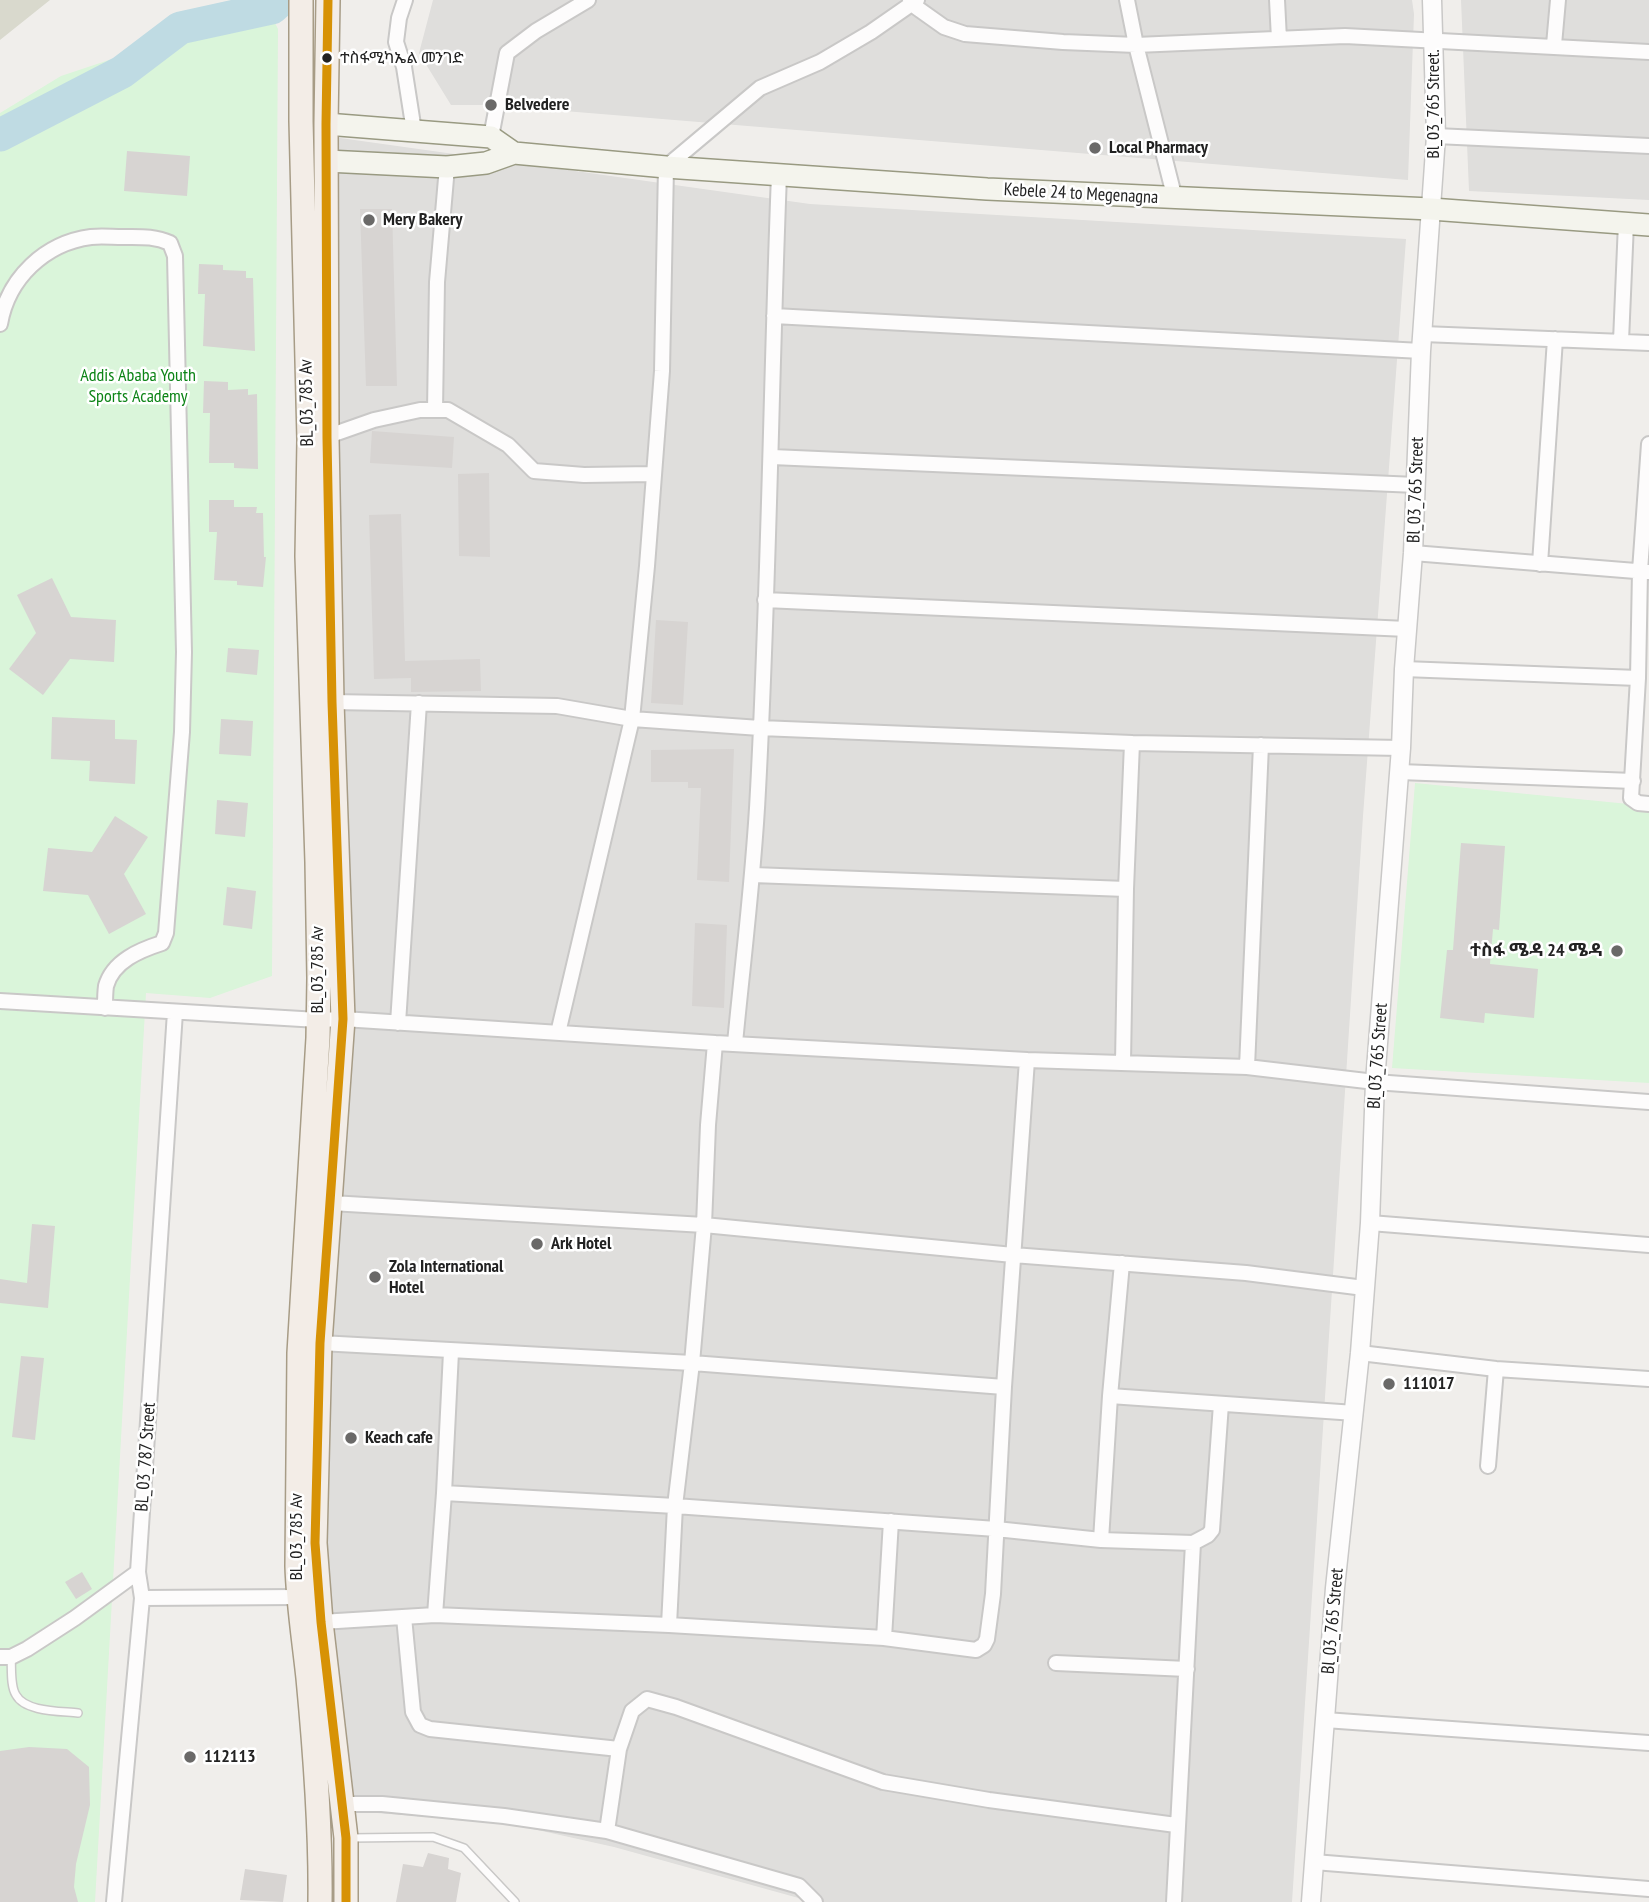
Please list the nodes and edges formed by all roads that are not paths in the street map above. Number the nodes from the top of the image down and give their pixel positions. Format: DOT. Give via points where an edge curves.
graph roads {
  1 [pos="301,0"];
  2 [pos="328,0"];
  3 [pos="405,0"];
  4 [pos="588,0"];
  5 [pos="1127,0"];
  6 [pos="1277,0"];
  7 [pos="1432,0"];
  8 [pos="1558,0"];
  9 [pos="913,2"];
  10 [pos="1279,39"];
  11 [pos="1434,40"];
  12 [pos="1136,45"];
  13 [pos="1555,46"];
  14 [pos="1649,52"];
  15 [pos="326,124"];
  16 [pos="414,131"];
  17 [pos="1436,136"];
  18 [pos="491,137"];
  19 [pos="1649,146"];
  20 [pos="514,153"];
  21 [pos="327,160"];
  22 [pos="447,167"];
  23 [pos="666,167"];
  24 [pos="779,175"];
  25 [pos="1175,199"];
  26 [pos="1432,209"];
  27 [pos="1626,223"];
  28 [pos="1649,225"];
  29 [pos="774,316"];
  30 [pos="0,324"];
  31 [pos="1555,339"];
  32 [pos="1621,341"];
  33 [pos="1422,342"];
  34 [pos="1649,344"];
  35 [pos="435,410"];
  36 [pos="318,439"];
  37 [pos="1649,444"];
  38 [pos="772,457"];
  39 [pos="654,474"];
  40 [pos="1416,485"];
  41 [pos="1413,553"];
  42 [pos="1540,564"];
  43 [pos="1645,571"];
  44 [pos="765,600"];
  45 [pos="1407,629"];
  46 [pos="1404,669"];
  47 [pos="1638,678"];
  48 [pos="332,702"];
  49 [pos="419,703"];
  50 [pos="632,719"];
  51 [pos="760,728"];
  52 [pos="1132,743"];
  53 [pos="1261,745"];
  54 [pos="1401,748"];
  55 [pos="1400,772"];
  56 [pos="1633,781"];
  57 [pos="1649,804"];
  58 [pos="753,875"];
  59 [pos="1126,889"];
  60 [pos="0,1001"];
  61 [pos="105,1008"];
  62 [pos="175,1012"];
  63 [pos="343,1019"];
  64 [pos="318,1020"];
  65 [pos="398,1023"];
  66 [pos="558,1033"];
  67 [pos="715,1043"];
  68 [pos="734,1043"];
  69 [pos="1027,1060"];
  70 [pos="1123,1062"];
  71 [pos="1247,1067"];
  72 [pos="1375,1082"];
  73 [pos="1649,1102"];
  74 [pos="331,1203"];
  75 [pos="1370,1223"];
  76 [pos="704,1225"];
  77 [pos="1649,1245"];
  78 [pos="1013,1255"];
  79 [pos="1122,1263"];
  80 [pos="1364,1288"];
  81 [pos="320,1343"];
  82 [pos="450,1352"];
  83 [pos="1360,1353"];
  84 [pos="692,1363"];
  85 [pos="1496,1369"];
  86 [pos="1649,1379"];
  87 [pos="1004,1387"];
  88 [pos="1110,1396"];
  89 [pos="1220,1404"];
  90 [pos="1355,1413"];
  91 [pos="1488,1466"];
  92 [pos="444,1493"];
  93 [pos="676,1506"];
  94 [pos="891,1521"];
  95 [pos="996,1529"];
  96 [pos="1101,1540"];
  97 [pos="1193,1543"];
  98 [pos="138,1572"];
  99 [pos="298,1597"];
  100 [pos="142,1598"];
  101 [pos="435,1615"];
  102 [pos="404,1617"];
  103 [pos="321,1622"];
  104 [pos="669,1625"];
  105 [pos="884,1638"];
  106 [pos="5,1657"];
  107 [pos="1056,1662"];
  108 [pos="1187,1669"];
  109 [pos="78,1713"];
  110 [pos="1325,1720"];
  111 [pos="1649,1743"];
  112 [pos="619,1749"];
  113 [pos="341,1804"];
  114 [pos="1176,1825"];
  115 [pos="607,1831"];
  116 [pos="346,1839"];
  117 [pos="1314,1862"];
  118 [pos="1649,1889"];
  119 [pos="114,1902"];
  120 [pos="320,1902"];
  121 [pos="346,1902"];
  122 [pos="515,1902"];
  123 [pos="815,1902"];
  124 [pos="1174,1902"];
  125 [pos="1311,1902"];
  1 -- 36 [label="main road, BL_03_785 Av"];
  2 -- 15 [label="main road, BL_03_785 Av"];
  3 -- 16 [label="street" via="396,42"];
  4 -- 18 [label="street" via="507,53"];
  5 -- 12 [label="street"];
  6 -- 10 [label="street"];
  7 -- 11 [label="street, Bl_03_765 Street."];
  8 -- 13 [label="street"];
  9 -- 12 [label="street" via="944,27 965,34"];
  9 -- 23 [label="street" via="820,62 760,88"];
  10 -- 11 [label="street"];
  10 -- 12 [label="street"];
  11 -- 13 [label="street"];
  11 -- 17 [label="street, Bl_03_765 Street."];
  12 -- 25 [label="street"];
  13 -- 14 [label="street"];
  15 -- 16 [label="main road"];
  15 -- 21 [label="main road, BL_03_785 Av"];
  16 -- 18 [label="main road"];
  17 -- 19 [label="street"];
  17 -- 26 [label="street, Bl_03_765 Street."];
  18 -- 20 [label="main road"];
  20 -- 22 [label="main road" via="486,163"];
  20 -- 23 [label="main road, Kebele 24 to Megenagna"];
  21 -- 22 [label="main road"];
  21 -- 36 [label="main road, BL_03_785 Av"];
  22 -- 35 [label="street" via="437,282"];
  23 -- 24 [label="main road, Kebele 24 to Megenagna"];
  23 -- 39 [label="street" via="663,371"];
  24 -- 25 [label="main road, Kebele 24 to Megenagna"];
  24 -- 29 [label="street"];
  25 -- 26 [label="main road, Kebele 24 to Megenagna"];
  26 -- 27 [label="main road, Kebele 24 to Megenagna"];
  26 -- 33 [label="street, Bl_03_765 Street"];
  27 -- 28 [label="main road, Kebele 24 to Megenagna"];
  27 -- 32 [label="street"];
  29 -- 33 [label="street"];
  29 -- 38 [label="street"];
  30 -- 61 [label="street" via="15,282 40,256 65,243 92,237 158,237 170,243 175,256 184,652 166,933 162,943 119,965 106,984"];
  31 -- 32 [label="street"];
  31 -- 33 [label="street"];
  31 -- 42 [label="street"];
  32 -- 34 [label="street"];
  33 -- 40 [label="street, Bl_03_765 Street"];
  35 -- 36 [label="street" via="374,420"];
  35 -- 39 [label="street" via="448,410 508,445 534,471"];
  36 -- 48 [label="main road, BL_03_785 Av"];
  36 -- 64 [label="main road, BL_03_785 Av" via="306,556"];
  37 -- 43 [label="street"];
  38 -- 40 [label="street"];
  38 -- 44 [label="street"];
  39 -- 50 [label="street"];
  40 -- 41 [label="street, Bl_03_765 Street"];
  41 -- 42 [label="street"];
  41 -- 45 [label="street, Bl_03_765 Street"];
  42 -- 43 [label="street"];
  43 -- 47 [label="street"];
  44 -- 45 [label="street"];
  44 -- 51 [label="street"];
  45 -- 46 [label="street, Bl_03_765 Street"];
  46 -- 47 [label="street"];
  46 -- 54 [label="street, Bl_03_765 Street"];
  47 -- 56 [label="street"];
  48 -- 49 [label="street"];
  48 -- 63 [label="main road, BL_03_785 Av"];
  49 -- 50 [label="street" via="556,706"];
  49 -- 65 [label="street"];
  50 -- 51 [label="street"];
  50 -- 66 [label="street"];
  51 -- 52 [label="street"];
  51 -- 58 [label="street"];
  52 -- 53 [label="street"];
  52 -- 59 [label="street"];
  53 -- 54 [label="street"];
  53 -- 71 [label="street"];
  54 -- 55 [label="street, Bl_03_765 Street"];
  55 -- 56 [label="street"];
  55 -- 72 [label="street, Bl_03_765 Street"];
  56 -- 57 [label="street" via="1632,802"];
  58 -- 59 [label="street"];
  58 -- 68 [label="street"];
  59 -- 70 [label="street"];
  60 -- 61 [label="street"];
  61 -- 62 [label="street"];
  62 -- 64 [label="street"];
  62 -- 98 [label="street, BL_03_787 Street"];
  63 -- 64 [label="street"];
  63 -- 65 [label="street"];
  63 -- 74 [label="main road, BL_03_785 Av"];
  64 -- 99 [label="main road, BL_03_785 Av" via="299,1353"];
  65 -- 66 [label="street"];
  66 -- 67 [label="street"];
  67 -- 68 [label="street"];
  67 -- 76 [label="street"];
  68 -- 69 [label="street"];
  69 -- 70 [label="street"];
  69 -- 78 [label="street"];
  70 -- 71 [label="street"];
  71 -- 72 [label="street"];
  72 -- 73 [label="street"];
  72 -- 75 [label="street, Bl_03_765 Street"];
  74 -- 76 [label="street"];
  74 -- 81 [label="main road, BL_03_785 Av"];
  75 -- 77 [label="street"];
  75 -- 80 [label="street, Bl_03_765 Street"];
  76 -- 78 [label="street"];
  76 -- 84 [label="street"];
  78 -- 79 [label="street"];
  78 -- 87 [label="street"];
  79 -- 80 [label="street"];
  79 -- 88 [label="street"];
  80 -- 83 [label="street, Bl_03_765 Street"];
  81 -- 82 [label="street"];
  81 -- 103 [label="main road, BL_03_785 Av" via="315,1543"];
  82 -- 84 [label="street"];
  82 -- 92 [label="street"];
  83 -- 85 [label="street"];
  83 -- 90 [label="street, Bl_03_765 Street"];
  84 -- 87 [label="street"];
  84 -- 93 [label="street"];
  85 -- 86 [label="street"];
  85 -- 91 [label="street"];
  87 -- 95 [label="street"];
  88 -- 89 [label="street"];
  88 -- 96 [label="street"];
  89 -- 90 [label="street"];
  89 -- 97 [label="street" via="1213,1530"];
  90 -- 110 [label="street, Bl_03_765 Street"];
  92 -- 93 [label="street"];
  92 -- 101 [label="street"];
  93 -- 94 [label="street"];
  93 -- 104 [label="street"];
  94 -- 95 [label="street"];
  94 -- 105 [label="street"];
  95 -- 96 [label="street"];
  95 -- 105 [label="street" via="987,1639 980,1648"];
  96 -- 97 [label="street"];
  97 -- 108 [label="street"];
  98 -- 100 [label="street, BL_03_787 Street"];
  98 -- 106 [label="street" via="75,1618"];
  99 -- 100 [label="street"];
  99 -- 120 [label="main road, BL_03_785 Av" via="315,1771"];
  100 -- 119 [label="street, BL_03_787 Street"];
  101 -- 102 [label="street"];
  101 -- 104 [label="street"];
  102 -- 103 [label="street"];
  102 -- 112 [label="street" via="413,1712 420,1725"];
  103 -- 113 [label="main road, BL_03_785 Av"];
  104 -- 105 [label="street"];
  106 -- 109 [label="lane" via="14,1692 27,1706"];
  107 -- 108 [label="street"];
  108 -- 114 [label="street"];
  110 -- 111 [label="street"];
  110 -- 117 [label="street, Bl_03_765 Street"];
  112 -- 114 [label="street" via="632,1711 647,1699 883,1782"];
  112 -- 115 [label="street"];
  113 -- 115 [label="street" via="503,1816"];
  113 -- 116 [label="main road, BL_03_785 Av"];
  114 -- 124 [label="street"];
  115 -- 123 [label="street" via="799,1885"];
  116 -- 121 [label="main road, BL_03_785 Av"];
  116 -- 122 [label="lane" via="433,1837 464,1849"];
  117 -- 118 [label="street"];
  117 -- 125 [label="street, Bl_03_765 Street"];
}
